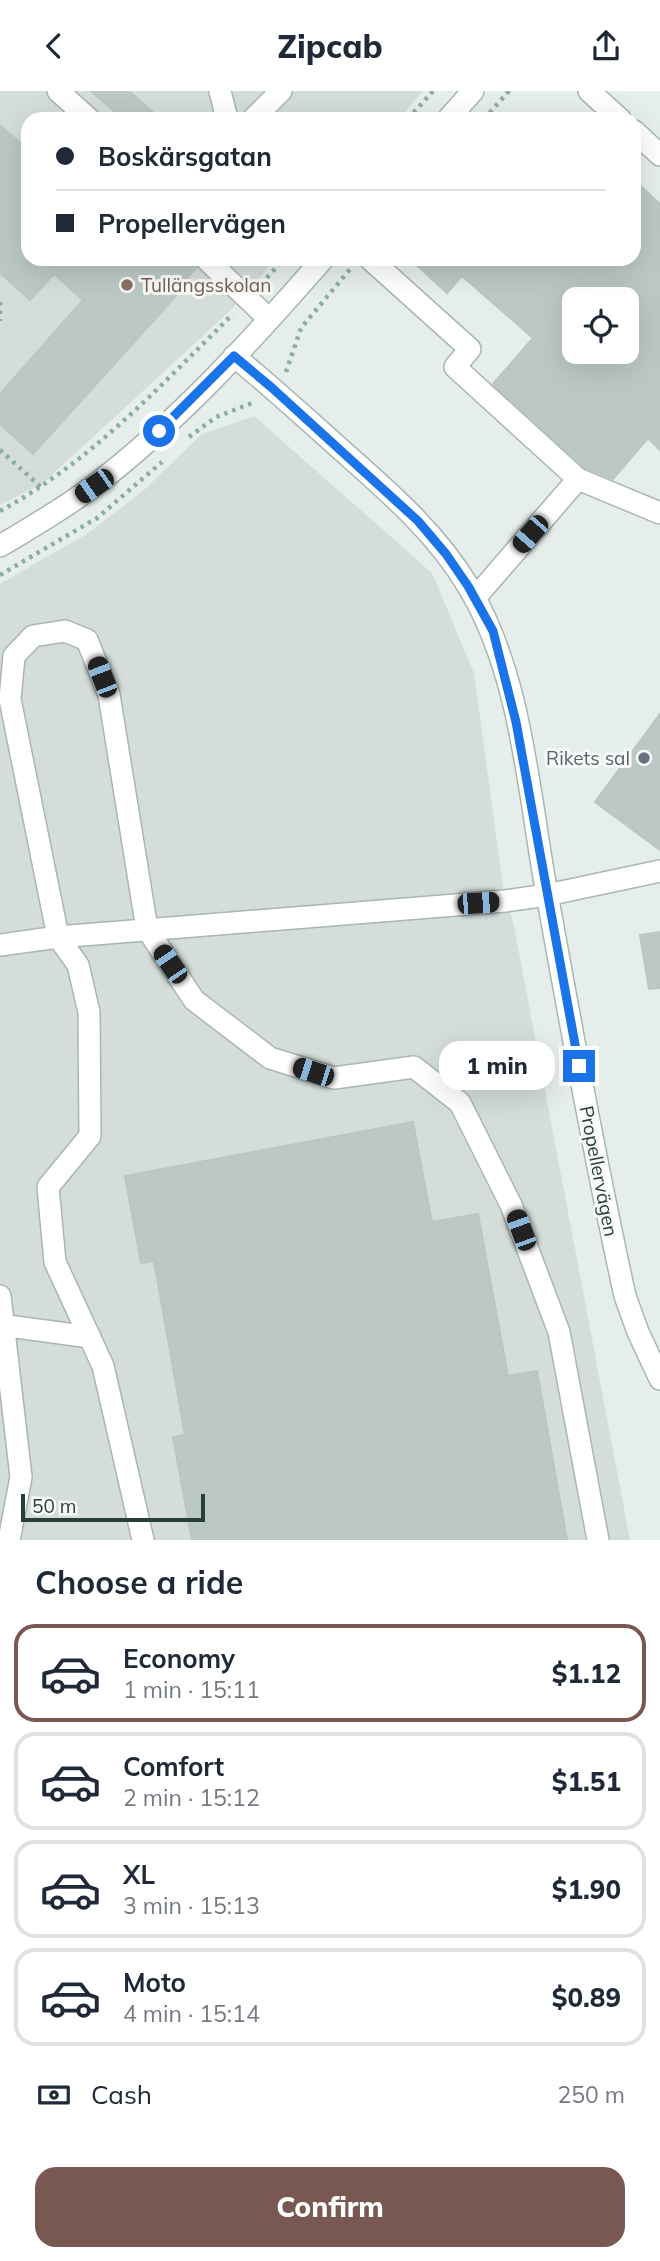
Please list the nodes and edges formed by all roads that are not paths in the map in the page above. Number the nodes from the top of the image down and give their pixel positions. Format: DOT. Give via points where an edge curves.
graph roads {
  1 [pos="58,91"];
  2 [pos="219,91"];
  3 [pos="281,91"];
  4 [pos="473,91"];
  5 [pos="589,91"];
  6 [pos="81,112"];
  7 [pos="225,112"];
  8 [pos="260,112"];
  9 [pos="454,112"];
  10 [pos="612,112"];
  11 [pos="641,137"];
  12 [pos="660,155"];
  13 [pos="213,266"];
  14 [pos="317,266"];
  15 [pos="378,266"];
  16 [pos="270,319"];
  17 [pos="234,356"];
  18 [pos="578,479"];
  19 [pos="660,513"];
  20 [pos="0,546"];
  21 [pos="475,598"];
  22 [pos="660,871"];
  23 [pos="547,895"];
  24 [pos="146,929"];
  25 [pos="58,937"];
  26 [pos="0,946"];
  27 [pos="0,1296"];
  28 [pos="2,1326"];
  29 [pos="90,1337"];
  30 [pos="660,1379"];
  31 [pos="9,1540"];
  32 [pos="143,1540"];
  33 [pos="598,1540"];
  1 -- 6 [label="street"];
  2 -- 7 [label="street"];
  3 -- 8 [label="street"];
  4 -- 9 [label="street"];
  5 -- 10 [label="street"];
  11 -- 12 [label="street"];
  13 -- 16 [label="street"];
  14 -- 16 [label="street"];
  15 -- 18 [label="street" via="470,349 455,367"];
  16 -- 17 [label="street"];
  17 -- 20 [label="street" via="127,459 62,508"];
  17 -- 21 [label="street, Propellervägen" via="418,521"];
  18 -- 19 [label="street"];
  18 -- 21 [label="street"];
  21 -- 23 [label="street, Propellervägen" via="493,631 510,695"];
  22 -- 23 [label="street"];
  23 -- 24 [label="street"];
  23 -- 30 [label="street, Propellervägen" via="625,1296"];
  24 -- 25 [label="street"];
  24 -- 25 [label="street" via="109,695 87,640 65,631 33,636 14,656 9,699"];
  24 -- 33 [label="street" via="194,1000 270,1058 334,1078 414,1067 460,1103 511,1205 559,1332"];
  25 -- 26 [label="street"];
  25 -- 29 [label="street" via="78,965 89,1012 90,1136 48,1187 55,1262"];
  27 -- 28 [label="street"];
  28 -- 29 [label="street"];
  28 -- 31 [label="street" via="20,1477"];
  29 -- 32 [label="street" via="103,1366"];
}
